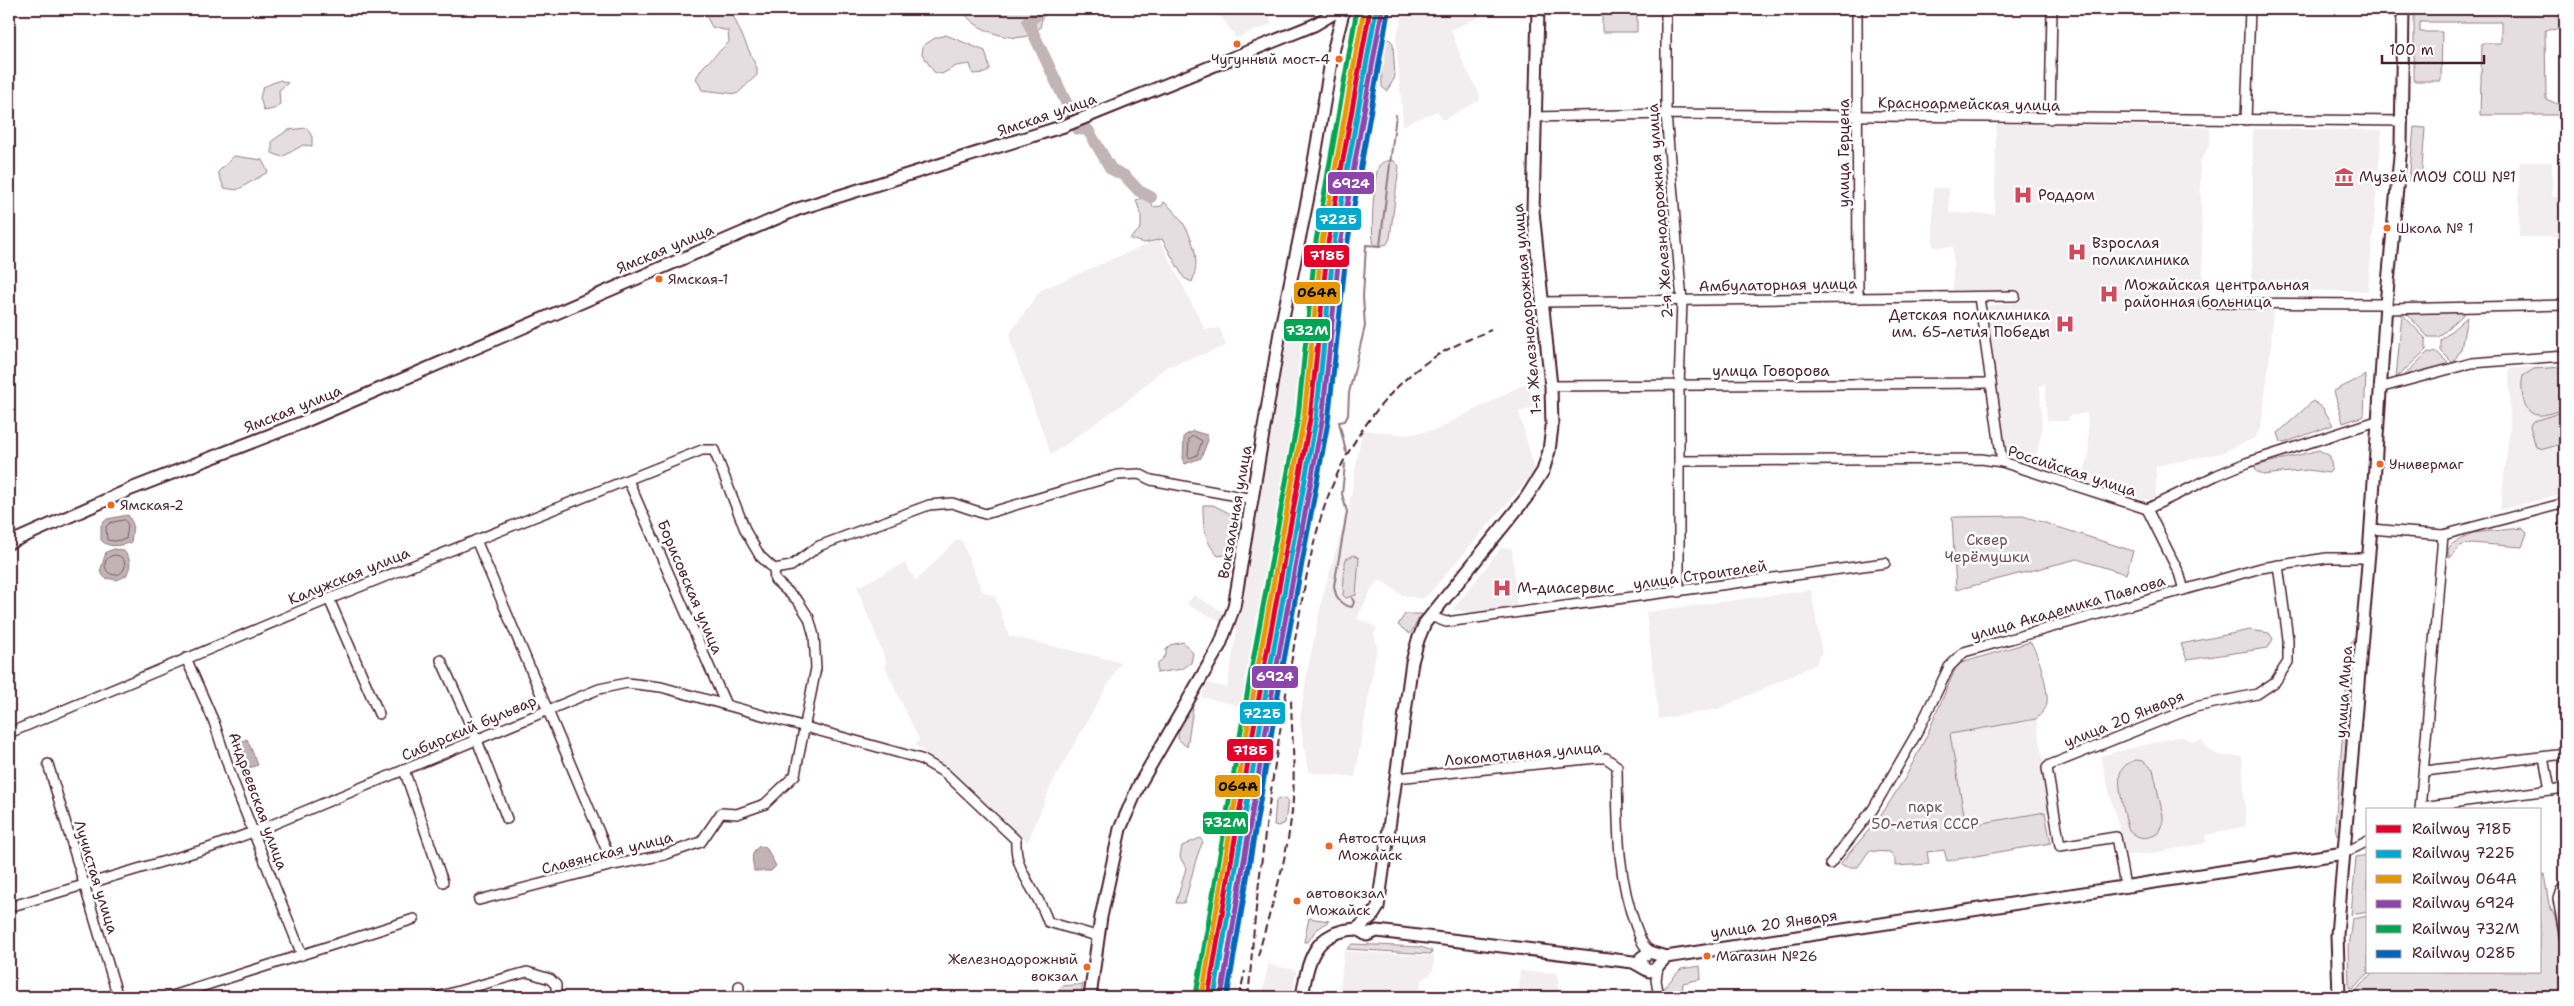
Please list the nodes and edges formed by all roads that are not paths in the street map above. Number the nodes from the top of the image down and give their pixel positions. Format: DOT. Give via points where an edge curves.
graph roads {
  1 [pos="1342,9"];
  2 [pos="1352,9"];
  3 [pos="1538,9"];
  4 [pos="1666,9"];
  5 [pos="1857,9"];
  6 [pos="2052,9"];
  7 [pos="2250,9"];
  8 [pos="2403,9"];
  9 [pos="1314,25"];
  10 [pos="1339,29"];
  11 [pos="1332,56"];
  12 [pos="1666,114"];
  13 [pos="1858,116"];
  14 [pos="1534,117"];
  15 [pos="2050,119"];
  16 [pos="2246,120"];
  17 [pos="2402,121"];
  18 [pos="2016,296"];
  19 [pos="1978,297"];
  20 [pos="1858,298"];
  21 [pos="1682,301"];
  22 [pos="1542,302"];
  23 [pos="2204,303"];
  24 [pos="2565,305"];
  25 [pos="2386,307"];
  26 [pos="2565,356"];
  27 [pos="1991,383"];
  28 [pos="1551,386"];
  29 [pos="1679,386"];
  30 [pos="2380,388"];
  31 [pos="2377,420"];
  32 [pos="702,450"];
  33 [pos="1681,461"];
  34 [pos="2002,462"];
  35 [pos="628,480"];
  36 [pos="1253,499"];
  37 [pos="2565,502"];
  38 [pos="2147,510"];
  39 [pos="2371,529"];
  40 [pos="2443,535"];
  41 [pos="476,540"];
  42 [pos="9,543"];
  43 [pos="2369,558"];
  44 [pos="1884,563"];
  45 [pos="2278,565"];
  46 [pos="774,569"];
  47 [pos="2184,590"];
  48 [pos="1679,592"];
  49 [pos="329,599"];
  50 [pos="1430,616"];
  51 [pos="186,658"];
  52 [pos="441,660"];
  53 [pos="726,705"];
  54 [pos="547,711"];
  55 [pos="379,714"];
  56 [pos="806,727"];
  57 [pos="9,733"];
  58 [pos="477,740"];
  59 [pos="2565,754"];
  60 [pos="2544,757"];
  61 [pos="48,764"];
  62 [pos="404,770"];
  63 [pos="2424,771"];
  64 [pos="1396,778"];
  65 [pos="2565,788"];
  66 [pos="2550,790"];
  67 [pos="2421,808"];
  68 [pos="2428,808"];
  69 [pos="507,819"];
  70 [pos="253,832"];
  71 [pos="2366,842"];
  72 [pos="2344,853"];
  73 [pos="1830,864"];
  74 [pos="613,865"];
  75 [pos="443,882"];
  76 [pos="83,884"];
  77 [pos="2125,886"];
  78 [pos="2565,888"];
  79 [pos="480,900"];
  80 [pos="9,907"];
  81 [pos="414,919"];
  82 [pos="1368,927"];
  83 [pos="1097,936"];
  84 [pos="2565,938"];
  85 [pos="302,955"];
  86 [pos="1650,960"];
  87 [pos="739,986"];
  88 [pos="118,997"];
  89 [pos="169,997"];
  90 [pos="437,997"];
  91 [pos="556,997"];
  92 [pos="739,997"];
  93 [pos="1090,997"];
  94 [pos="1302,997"];
  95 [pos="1659,997"];
  96 [pos="2339,997"];
  1 -- 9 [label="main road, Ямская улица"];
  1 -- 10 [label="main road, Вокзальная улица"];
  2 -- 10 [label="main road"];
  3 -- 14 [label="main road, 1-я Железнодорожная улица"];
  4 -- 12 [label="street, 2-я Железнодорожная улица"];
  5 -- 13 [label="street, улица Герцена"];
  6 -- 15 [label="street"];
  7 -- 16 [label="street"];
  8 -- 17 [label="main road, улица Мира"];
  9 -- 11 [label="main road" via="1326,25 1331,29"];
  9 -- 42 [label="main road, Ямская улица" via="1064,126 798,209 301,423 131,489"];
  10 -- 11 [label="main road, Вокзальная улица"];
  11 -- 36 [label="main road, Вокзальная улица" via="1280,332"];
  12 -- 13 [label="street, Красноармейская улица"];
  12 -- 14 [label="street, Красноармейская улица"];
  12 -- 21 [label="street, 2-я Железнодорожная улица"];
  13 -- 15 [label="street, Красноармейская улица"];
  13 -- 20 [label="street, улица Герцена"];
  14 -- 22 [label="main road, 1-я Железнодорожная улица" via="1533,217"];
  15 -- 16 [label="street, Красноармейская улица"];
  16 -- 17 [label="street, Красноармейская улица"];
  17 -- 25 [label="main road, улица Мира"];
  18 -- 19 [label="street, Амбулаторная улица"];
  19 -- 20 [label="street, Амбулаторная улица"];
  19 -- 27 [label="street"];
  20 -- 21 [label="street, Амбулаторная улица"];
  21 -- 22 [label="street, Амбулаторная улица"];
  21 -- 29 [label="street, 2-я Железнодорожная улица"];
  22 -- 28 [label="main road, 1-я Железнодорожная улица"];
  23 -- 25 [label="street"];
  24 -- 25 [label="street"];
  25 -- 30 [label="main road, улица Мира"];
  26 -- 30 [label="street" via="2472,363"];
  27 -- 29 [label="street, улица Говорова"];
  27 -- 34 [label="street"];
  28 -- 29 [label="street, улица Говорова"];
  28 -- 50 [label="main road, 1-я Железнодорожная улица" via="1551,436 1541,474 1508,522"];
  29 -- 33 [label="street, 2-я Железнодорожная улица"];
  30 -- 31 [label="main road, улица Мира"];
  31 -- 38 [label="street, Российская улица" via="2246,463"];
  31 -- 39 [label="main road, улица Мира"];
  32 -- 35 [label="street, Калужская улица"];
  32 -- 46 [label="street, Славянская улица" via="714,450 746,532 760,556"];
  33 -- 34 [label="street, Российская улица" via="1974,459"];
  33 -- 48 [label="street, 2-я Железнодорожная улица"];
  34 -- 38 [label="street, Российская улица"];
  35 -- 41 [label="street, Калужская улица"];
  35 -- 53 [label="street, Борисовская улица"];
  36 -- 46 [label="street" via="1151,480 1139,474 1117,475 985,514 952,503 930,505 819,546 791,566"];
  36 -- 83 [label="main road, Вокзальная улица" via="1234,607 1227,629 1125,815 1113,854"];
  37 -- 40 [label="street"];
  38 -- 47 [label="street" via="2179,573"];
  39 -- 40 [label="street"];
  39 -- 43 [label="main road, улица Мира"];
  40 -- 63 [label="street"];
  41 -- 49 [label="street, Калужская улица"];
  41 -- 54 [label="street"];
  43 -- 45 [label="street, улица Академика Павлова" via="2327,558"];
  43 -- 72 [label="main road, улица Мира"];
  44 -- 48 [label="street, улица Строителей"];
  45 -- 47 [label="street, улица Академика Павлова"];
  45 -- 77 [label="street, улица 20 Января" via="2288,662 2275,682 2257,694 2195,707 2047,768 2060,846 2116,837"];
  46 -- 56 [label="street, Славянская улица" via="775,580 809,618 814,636 816,668"];
  47 -- 73 [label="street, улица Академика Павлова" via="1973,649 1956,658 1873,809"];
  48 -- 50 [label="street, улица Строителей" via="1445,622"];
  49 -- 51 [label="street, Калужская улица"];
  49 -- 55 [label="street"];
  50 -- 64 [label="main road, 1-я Железнодорожная улица" via="1414,651"];
  51 -- 57 [label="street, Калужская улица"];
  51 -- 70 [label="street, Андреевская улица" via="214,722"];
  52 -- 58 [label="street"];
  53 -- 54 [label="street, Сибирский бульвар" via="661,687 627,683 599,689"];
  53 -- 56 [label="street, Сибирский бульвар"];
  54 -- 58 [label="street, Сибирский бульвар"];
  54 -- 74 [label="street"];
  56 -- 74 [label="street, Славянская улица" via="795,774 765,804 737,814 722,813 701,842 664,855"];
  56 -- 83 [label="street, Сибирский бульвар" via="921,759 945,774 1016,840 1017,863 1042,904 1048,922"];
  58 -- 62 [label="street, Сибирский бульвар"];
  58 -- 69 [label="street"];
  59 -- 60 [label="street"];
  60 -- 63 [label="street"];
  60 -- 66 [label="street"];
  61 -- 76 [label="street, Лучистая улица"];
  62 -- 70 [label="street, Сибирский бульвар"];
  62 -- 75 [label="street"];
  63 -- 67 [label="street"];
  64 -- 82 [label="main road, 1-я Железнодорожная улица" via="1378,907"];
  64 -- 86 [label="street, Локомотивная улица" via="1598,758 1612,761 1617,766 1618,848 1622,880"];
  65 -- 66 [label="street"];
  66 -- 68 [label="street"];
  70 -- 76 [label="street, Сибирский бульвар"];
  70 -- 85 [label="street, Андреевская улица"];
  71 -- 72 [label="street, улица 20 Января"];
  72 -- 77 [label="main road, улица 20 Января"];
  72 -- 96 [label="main road, улица Мира" via="2337,935"];
  74 -- 79 [label="street, Славянская улица"];
  76 -- 80 [label="street, Сибирский бульвар"];
  76 -- 88 [label="street, Лучистая улица"];
  77 -- 86 [label="main road, улица 20 Января"];
  78 -- 84 [label="street" via="2558,899"];
  81 -- 85 [label="street"];
  82 -- 86 [label="main road, улица 20 Января"];
  82 -- 94 [label="main road" via="1334,933 1318,944 1309,964"];
  83 -- 93 [label="main road, Вокзальная улица"];
  85 -- 89 [label="street"];
  86 -- 95 [label="street"];
  87 -- 92 [label="street"];
  90 -- 91 [label="street" via="527,972 550,979 556,985"];
}
